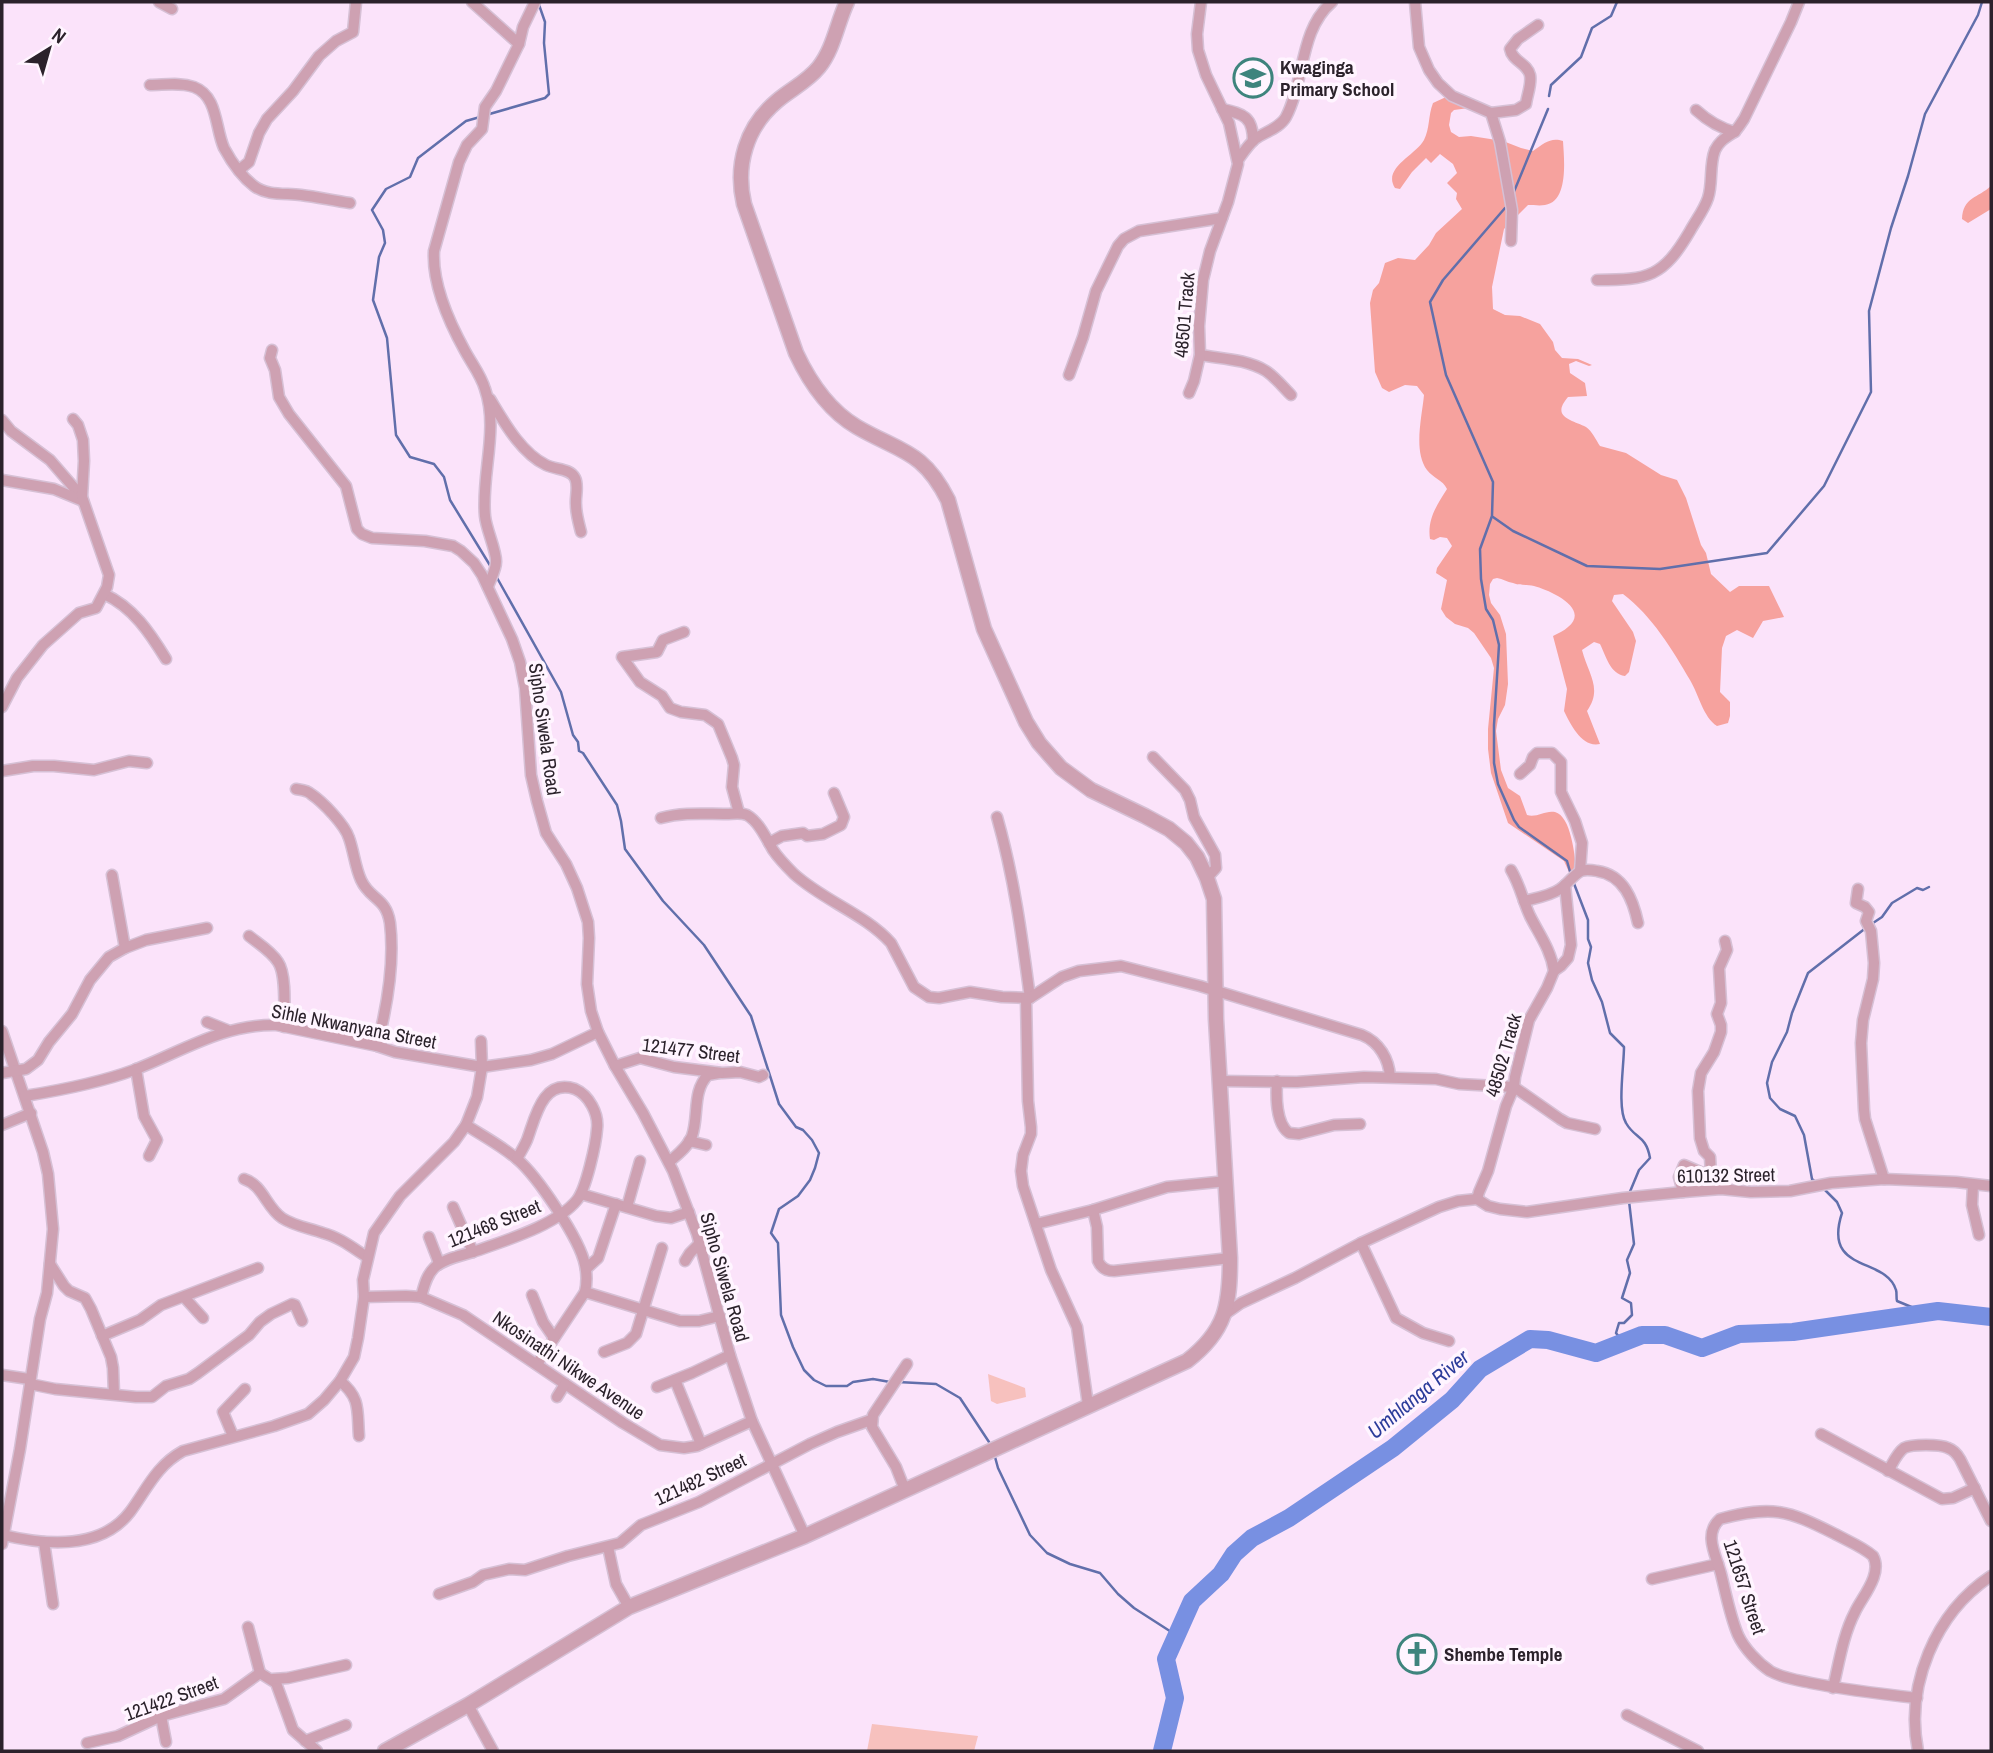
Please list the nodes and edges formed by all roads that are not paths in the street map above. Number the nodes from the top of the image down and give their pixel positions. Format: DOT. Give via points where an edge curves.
graph roads {
  1 [pos="159,2"];
  2 [pos="356,2"];
  3 [pos="472,2"];
  4 [pos="847,2"];
  5 [pos="1201,2"];
  6 [pos="1332,2"];
  7 [pos="1415,2"];
  8 [pos="1799,2"];
  9 [pos="534,3"];
  10 [pos="482,7"];
  11 [pos="172,9"];
  12 [pos="1538,25"];
  13 [pos="519,44"];
  14 [pos="150,85"];
  15 [pos="1222,109"];
  16 [pos="1696,110"];
  17 [pos="1490,113"];
  18 [pos="1735,131"];
  19 [pos="1253,141"];
  20 [pos="1238,160"];
  21 [pos="239,170"];
  22 [pos="350,203"];
  23 [pos="1222,218"];
  24 [pos="1511,241"];
  25 [pos="1597,280"];
  26 [pos="272,350"];
  27 [pos="1200,355"];
  28 [pos="1069,375"];
  29 [pos="487,393"];
  30 [pos="1188,393"];
  31 [pos="1291,395"];
  32 [pos="74,419"];
  33 [pos="2,420"];
  34 [pos="2,480"];
  35 [pos="82,499"];
  36 [pos="581,532"];
  37 [pos="489,583"];
  38 [pos="104,594"];
  39 [pos="684,632"];
  40 [pos="166,659"];
  41 [pos="17,678"];
  42 [pos="2,680"];
  43 [pos="2,706"];
  44 [pos="1153,757"];
  45 [pos="147,763"];
  46 [pos="2,771"];
  47 [pos="1520,774"];
  48 [pos="296,789"];
  49 [pos="834,793"];
  50 [pos="739,813"];
  51 [pos="997,817"];
  52 [pos="661,818"];
  53 [pos="769,843"];
  54 [pos="1511,870"];
  55 [pos="1578,873"];
  56 [pos="112,875"];
  57 [pos="1207,878"];
  58 [pos="1565,885"];
  59 [pos="1858,889"];
  60 [pos="1524,901"];
  61 [pos="1638,923"];
  62 [pos="207,928"];
  63 [pos="249,936"];
  64 [pos="1724,941"];
  65 [pos="125,948"];
  66 [pos="1554,971"];
  67 [pos="1216,991"];
  68 [pos="1028,998"];
  69 [pos="207,1022"];
  70 [pos="284,1027"];
  71 [pos="227,1030"];
  72 [pos="2,1031"];
  73 [pos="598,1032"];
  74 [pos="481,1041"];
  75 [pos="377,1046"];
  76 [pos="615,1066"];
  77 [pos="482,1067"];
  78 [pos="136,1069"];
  79 [pos="15,1070"];
  80 [pos="2,1073"];
  81 [pos="722,1073"];
  82 [pos="762,1075"];
  83 [pos="1390,1077"];
  84 [pos="1220,1081"];
  85 [pos="1277,1081"];
  86 [pos="1514,1087"];
  87 [pos="25,1096"];
  88 [pos="31,1113"];
  89 [pos="1360,1124"];
  90 [pos="2,1125"];
  91 [pos="466,1125"];
  92 [pos="1595,1129"];
  93 [pos="689,1141"];
  94 [pos="706,1145"];
  95 [pos="149,1156"];
  96 [pos="517,1159"];
  97 [pos="640,1161"];
  98 [pos="669,1162"];
  99 [pos="1884,1179"];
  100 [pos="244,1180"];
  101 [pos="1227,1181"];
  102 [pos="1973,1185"];
  103 [pos="1991,1186"];
  104 [pos="1683,1192"];
  105 [pos="581,1194"];
  106 [pos="1475,1199"];
  107 [pos="621,1205"];
  108 [pos="453,1207"];
  109 [pos="1093,1210"];
  110 [pos="689,1212"];
  111 [pos="560,1214"];
  112 [pos="1036,1224"];
  113 [pos="1979,1235"];
  114 [pos="429,1237"];
  115 [pos="1361,1243"];
  116 [pos="699,1244"];
  117 [pos="662,1248"];
  118 [pos="473,1252"];
  119 [pos="367,1257"];
  120 [pos="1230,1258"];
  121 [pos="685,1261"];
  122 [pos="439,1263"];
  123 [pos="50,1264"];
  124 [pos="258,1268"];
  125 [pos="586,1269"];
  126 [pos="585,1292"];
  127 [pos="532,1295"];
  128 [pos="184,1297"];
  129 [pos="364,1297"];
  130 [pos="421,1297"];
  131 [pos="642,1311"];
  132 [pos="1224,1315"];
  133 [pos="720,1316"];
  134 [pos="203,1318"];
  135 [pos="302,1321"];
  136 [pos="102,1336"];
  137 [pos="554,1338"];
  138 [pos="219,1340"];
  139 [pos="1449,1341"];
  140 [pos="227,1351"];
  141 [pos="604,1352"];
  142 [pos="730,1355"];
  143 [pos="537,1364"];
  144 [pos="907,1364"];
  145 [pos="2,1375"];
  146 [pos="676,1380"];
  147 [pos="340,1381"];
  148 [pos="29,1382"];
  149 [pos="565,1384"];
  150 [pos="657,1387"];
  151 [pos="245,1389"];
  152 [pos="114,1394"];
  153 [pos="557,1396"];
  154 [pos="1088,1405"];
  155 [pos="871,1420"];
  156 [pos="752,1422"];
  157 [pos="1821,1434"];
  158 [pos="233,1436"];
  159 [pos="359,1436"];
  160 [pos="701,1444"];
  161 [pos="772,1462"];
  162 [pos="1888,1471"];
  163 [pos="1975,1488"];
  164 [pos="905,1490"];
  165 [pos="1991,1521"];
  166 [pos="805,1536"];
  167 [pos="2,1540"];
  168 [pos="44,1542"];
  169 [pos="608,1547"];
  170 [pos="1718,1564"];
  171 [pos="1991,1576"];
  172 [pos="1652,1579"];
  173 [pos="439,1594"];
  174 [pos="53,1604"];
  175 [pos="629,1607"];
  176 [pos="248,1627"];
  177 [pos="346,1665"];
  178 [pos="260,1672"];
  179 [pos="272,1679"];
  180 [pos="1833,1688"];
  181 [pos="1917,1698"];
  182 [pos="468,1705"];
  183 [pos="1627,1715"];
  184 [pos="161,1716"];
  185 [pos="346,1725"];
  186 [pos="305,1741"];
  187 [pos="166,1742"];
  188 [pos="87,1744"];
  189 [pos="317,1751"];
  190 [pos="385,1751"];
  191 [pos="493,1751"];
  192 [pos="1698,1751"];
  193 [pos="1918,1751"];
  1 -- 11 [label="street"];
  2 -- 21 [label="street" via="353,32 319,56 267,118 249,162"];
  3 -- 10 [label="street"];
  4 -- 57 [label="street" via="826,57 805,82 761,117 742,160 744,204 796,353 827,403 856,426 909,453 941,486 984,629 1039,743 1061,768 1091,790 1169,829 1197,856"];
  5 -- 15 [label="street" via="1198,50"];
  6 -- 19 [label="street" via="1311,32 1286,118"];
  7 -- 17 [label="street" via="1419,47 1429,70 1446,92"];
  8 -- 18 [label="street"];
  9 -- 13 [label="street"];
  10 -- 13 [label="street"];
  12 -- 17 [label="street" via="1510,49 1530,76 1527,104"];
  13 -- 29 [label="street" via="485,107 482,129 459,162 433,261 448,317"];
  14 -- 21 [label="street" via="193,86 205,95 215,112 223,146"];
  15 -- 19 [label="street" via="1248,119"];
  15 -- 20 [label="street"];
  16 -- 18 [label="street" via="1712,124"];
  17 -- 24 [label="street" via="1512,210"];
  18 -- 25 [label="street" via="1715,150 1701,214 1662,269 1632,279"];
  19 -- 20 [label="street"];
  20 -- 23 [label="street, 48501 Track"];
  21 -- 22 [label="street" via="263,191"];
  23 -- 27 [label="street, 48501 Track" via="1203,280"];
  23 -- 28 [label="street" via="1139,231 1124,239 1096,291"];
  26 -- 37 [label="street, Sipho Siwela Road" via="279,397 346,486 357,529 372,538 453,546"];
  27 -- 30 [label="street, 48501 Track"];
  27 -- 31 [label="street" via="1256,366"];
  29 -- 36 [label="street" via="525,448 545,465 573,475"];
  29 -- 37 [label="street" via="490,449 483,492 485,521 497,564"];
  32 -- 35 [label="street" via="83,440"];
  33 -- 35 [label="street" via="50,460"];
  34 -- 35 [label="street"];
  35 -- 38 [label="street" via="109,575"];
  37 -- 73 [label="street, Sipho Siwela Road" via="520,662 531,775 546,834 566,864 588,922 587,984"];
  38 -- 40 [label="street" via="135,616"];
  38 -- 41 [label="street" via="96,608 79,613 55,633"];
  39 -- 50 [label="street" via="663,640 657,652 622,657 640,682 662,696 670,708 705,715 718,724 734,765 732,787"];
  41 -- 42 [label="street"];
  41 -- 43 [label="street"];
  44 -- 57 [label="street" via="1185,790 1215,855 1216,867"];
  45 -- 46 [label="street" via="129,761 94,770 33,766"];
  47 -- 55 [label="street" via="1537,753 1552,753 1561,762 1561,792 1582,843"];
  48 -- 75 [label="street" via="311,794 343,827 362,881 388,913 389,980"];
  49 -- 53 [label="street" via="844,817 841,825 822,834 782,836"];
  50 -- 52 [label="street"];
  50 -- 53 [label="street" via="755,822"];
  51 -- 68 [label="street" via="1013,881"];
  53 -- 68 [label="street" via="802,881 887,938 920,993 939,998 970,992"];
  54 -- 60 [label="street"];
  55 -- 58 [label="street"];
  55 -- 61 [label="street" via="1593,870 1616,877 1635,906"];
  56 -- 65 [label="street"];
  57 -- 67 [label="street" via="1214,900"];
  58 -- 60 [label="street"];
  58 -- 66 [label="street, 48502 Track" via="1571,945 1568,958"];
  59 -- 99 [label="street" via="1856,903 1869,912 1866,921 1874,963 1861,1043 1865,1119"];
  60 -- 66 [label="street"];
  62 -- 65 [label="street"];
  63 -- 70 [label="street" via="279,964"];
  64 -- 104 [label="street" via="1727,950 1719,968 1721,1003 1717,1013 1721,1032 1701,1073 1698,1091 1700,1138 1710,1157 1711,1174 1684,1165 1679,1177"];
  65 -- 79 [label="street" via="109,957 90,980 38,1060"];
  66 -- 86 [label="street, 48502 Track" via="1529,1020"];
  67 -- 68 [label="street" via="1121,966 1079,971"];
  67 -- 83 [label="street" via="1366,1037 1385,1057"];
  67 -- 84 [label="street"];
  68 -- 112 [label="street" via="1031,1134 1021,1171"];
  69 -- 71 [label="street"];
  70 -- 71 [label="street, Sihle Nkwanyana Street"];
  70 -- 75 [label="street, Sihle Nkwanyana Street"];
  71 -- 78 [label="street, Sihle Nkwanyana Street"];
  72 -- 79 [label="street"];
  73 -- 76 [label="street, Sipho Siwela Road"];
  73 -- 77 [label="street, Sihle Nkwanyana Street" via="552,1054"];
  74 -- 77 [label="street"];
  75 -- 77 [label="street, Sihle Nkwanyana Street"];
  76 -- 81 [label="street, 121477 Street" via="640,1058"];
  76 -- 98 [label="street, Sipho Siwela Road"];
  77 -- 91 [label="street"];
  78 -- 87 [label="street, Sihle Nkwanyana Street" via="102,1081"];
  78 -- 95 [label="street" via="144,1115 156,1137"];
  79 -- 80 [label="street"];
  79 -- 87 [label="street"];
  81 -- 82 [label="street, 121477 Street"];
  81 -- 93 [label="street" via="708,1075 701,1084"];
  83 -- 85 [label="street"];
  83 -- 86 [label="street"];
  84 -- 85 [label="street"];
  84 -- 101 [label="street"];
  85 -- 89 [label="street" via="1276,1101 1282,1127 1289,1133"];
  86 -- 92 [label="street" via="1560,1119"];
  86 -- 106 [label="street, 48502 Track"];
  87 -- 88 [label="street"];
  88 -- 90 [label="street"];
  88 -- 123 [label="street" via="48,1174 53,1229"];
  91 -- 96 [label="street"];
  91 -- 119 [label="street" via="384,1216"];
  93 -- 94 [label="street"];
  93 -- 98 [label="street"];
  96 -- 105 [label="street" via="547,1094 574,1089 586,1097 598,1127"];
  96 -- 111 [label="street"];
  97 -- 107 [label="street"];
  98 -- 110 [label="street, Sipho Siwela Road"];
  99 -- 102 [label="street"];
  99 -- 104 [label="street, 610132 Street" via="1790,1191"];
  100 -- 119 [label="street" via="258,1187 279,1217 332,1236"];
  101 -- 109 [label="street" via="1167,1187"];
  101 -- 120 [label="street"];
  102 -- 103 [label="street"];
  102 -- 113 [label="street"];
  104 -- 106 [label="street, 610132 Street" via="1527,1212 1500,1209"];
  105 -- 107 [label="street"];
  105 -- 111 [label="street, 121468 Street"];
  106 -- 115 [label="street" via="1439,1207"];
  107 -- 110 [label="street" via="671,1218"];
  107 -- 125 [label="street" via="598,1258"];
  108 -- 118 [label="street"];
  109 -- 112 [label="street"];
  109 -- 120 [label="street" via="1098,1261 1106,1270"];
  110 -- 116 [label="street, Sipho Siwela Road"];
  111 -- 118 [label="street, 121468 Street" via="547,1224"];
  111 -- 125 [label="street"];
  112 -- 154 [label="street" via="1077,1327"];
  114 -- 122 [label="street"];
  115 -- 132 [label="street"];
  115 -- 139 [label="street" via="1396,1318"];
  116 -- 121 [label="street"];
  116 -- 133 [label="street, Sipho Siwela Road"];
  117 -- 131 [label="street"];
  118 -- 122 [label="street, 121468 Street"];
  119 -- 129 [label="street"];
  120 -- 132 [label="street"];
  122 -- 130 [label="street, 121468 Street" via="427,1277"];
  123 -- 136 [label="street" via="69,1291 85,1298"];
  123 -- 148 [label="street"];
  124 -- 128 [label="street"];
  125 -- 126 [label="street"];
  126 -- 131 [label="street"];
  126 -- 137 [label="street"];
  127 -- 137 [label="street"];
  128 -- 134 [label="street"];
  128 -- 136 [label="street"];
  129 -- 130 [label="street, Nkosinathi Nikwe Avenue"];
  129 -- 147 [label="street" via="354,1357"];
  130 -- 143 [label="street, Nkosinathi Nikwe Avenue" via="463,1315"];
  131 -- 133 [label="street" via="680,1321"];
  131 -- 141 [label="street" via="632,1338"];
  132 -- 154 [label="street" via="1209,1342 1187,1361"];
  133 -- 142 [label="street, Sipho Siwela Road"];
  135 -- 140 [label="street" via="292,1304 260,1322"];
  136 -- 152 [label="street" via="113,1368"];
  137 -- 143 [label="street"];
  138 -- 140 [label="street"];
  140 -- 152 [label="street" via="189,1379 166,1386 152,1397"];
  142 -- 146 [label="street"];
  142 -- 156 [label="street, Sipho Siwela Road"];
  143 -- 149 [label="street, Nkosinathi Nikwe Avenue"];
  144 -- 155 [label="street"];
  145 -- 148 [label="street"];
  146 -- 150 [label="street"];
  146 -- 160 [label="street"];
  147 -- 158 [label="street" via="308,1414"];
  147 -- 159 [label="street" via="354,1394"];
  148 -- 152 [label="street"];
  148 -- 167 [label="street"];
  149 -- 153 [label="street"];
  149 -- 160 [label="street, Nkosinathi Nikwe Avenue" via="660,1445 684,1448"];
  151 -- 158 [label="street" via="223,1412"];
  154 -- 164 [label="street"];
  155 -- 161 [label="street, 121482 Street"];
  155 -- 164 [label="street"];
  156 -- 160 [label="street, Nkosinathi Nikwe Avenue"];
  156 -- 161 [label="street, Sipho Siwela Road"];
  157 -- 162 [label="street"];
  158 -- 168 [label="street" via="171,1458 122,1520 103,1533 79,1541"];
  161 -- 166 [label="street, Sipho Siwela Road"];
  161 -- 169 [label="street, 121482 Street" via="699,1502 642,1525"];
  162 -- 163 [label="street" via="1942,1499"];
  162 -- 163 [label="street" via="1906,1447 1943,1446 1957,1455"];
  163 -- 165 [label="street"];
  164 -- 166 [label="street"];
  166 -- 175 [label="street"];
  167 -- 168 [label="street"];
  168 -- 174 [label="street"];
  169 -- 173 [label="street" via="525,1570 483,1575"];
  169 -- 175 [label="street" via="616,1584"];
  170 -- 172 [label="street"];
  170 -- 180 [label="street, 121657 Street" via="1738,1636 1748,1651 1777,1674"];
  170 -- 180 [label="street, 121657 Street" via="1710,1536 1715,1523 1770,1510 1793,1515 1870,1553 1877,1562 1875,1575 1853,1615"];
  171 -- 181 [label="street" via="1958,1606 1938,1635 1923,1668"];
  175 -- 182 [label="street"];
  176 -- 178 [label="street"];
  177 -- 179 [label="street"];
  178 -- 179 [label="street"];
  178 -- 184 [label="street, 121422 Street" via="225,1699"];
  179 -- 186 [label="street" via="280,1688 293,1730"];
  180 -- 181 [label="street, 121657 Street"];
  181 -- 193 [label="street"];
  182 -- 190 [label="street"];
  182 -- 191 [label="street"];
  183 -- 192 [label="street"];
  184 -- 187 [label="street"];
  184 -- 188 [label="street, 121422 Street"];
  185 -- 186 [label="street"];
  186 -- 189 [label="street"];
}
